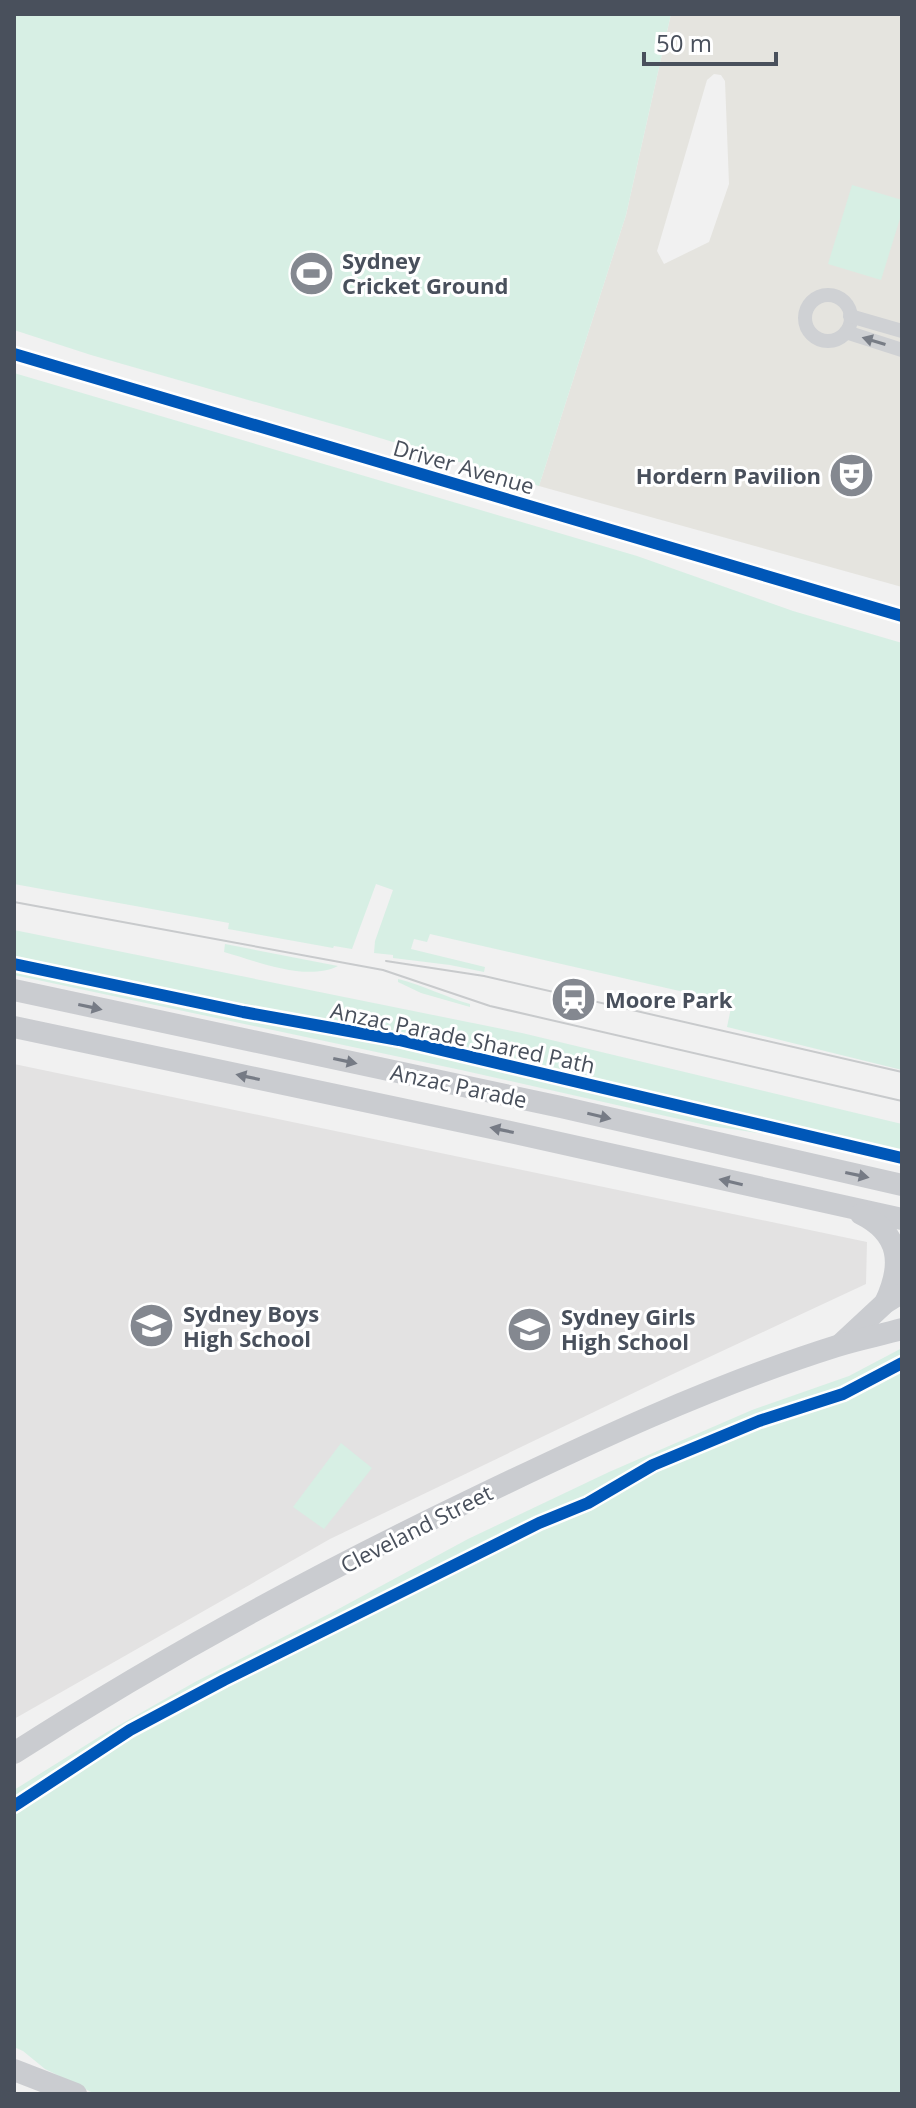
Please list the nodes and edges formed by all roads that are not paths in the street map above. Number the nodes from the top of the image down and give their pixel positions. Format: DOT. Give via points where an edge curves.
graph roads {
  1 [pos="850,316"];
  2 [pos="902,331"];
  3 [pos="846,332"];
  4 [pos="902,350"];
  5 [pos="14,354"];
  6 [pos="902,616"];
  7 [pos="14,990"];
  8 [pos="14,1027"];
  9 [pos="902,1185"];
  10 [pos="851,1209"];
  11 [pos="902,1219"];
  12 [pos="893,1298"];
  13 [pos="902,1330"];
  14 [pos="839,1345"];
  15 [pos="14,1753"];
  16 [pos="14,2070"];
  17 [pos="76,2094"];
  1 -- 2 [label="street"];
  1 -- 3 [label="street"];
  1 -- 3 [label="street" via="844,302 831,295 816,298 807,310 806,325 815,337 828,341"];
  4 -- 3 [label="street, one-way"];
  5 -- 6 [label="street, Driver Avenue"];
  7 -- 9 [label="main road, Anzac Parade, one-way"];
  10 -- 8 [label="main road, Anzac Parade, one-way"];
  10 -- 11 [label="main road, Anzac Parade"];
  10 -- 12 [label="main road" via="890,1237 897,1267"];
  12 -- 14 [label="main road, Cleveland Street"];
  13 -- 14 [label="main road, Cleveland Street"];
  14 -- 15 [label="main road, Cleveland Street" via="678,1404 436,1517 221,1629"];
  16 -- 17 [label="main road"];
}
